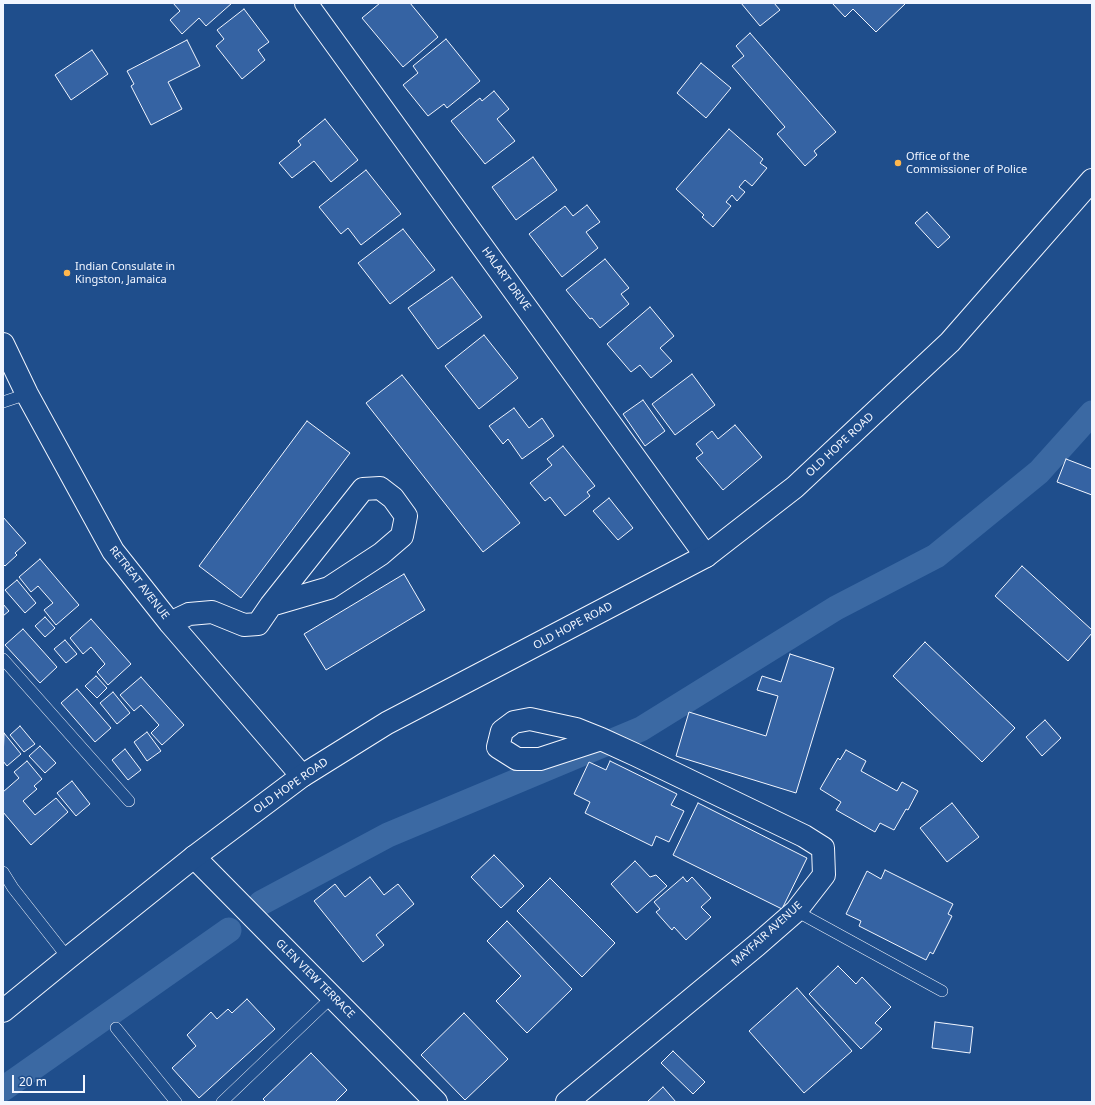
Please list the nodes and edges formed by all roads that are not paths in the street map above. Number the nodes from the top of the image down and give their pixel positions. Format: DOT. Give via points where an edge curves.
graph roads {
  1 [pos="306,3"];
  2 [pos="1092,180"];
  3 [pos="3,344"];
  4 [pos="27,394"];
  5 [pos="3,402"];
  6 [pos="706,556"];
  7 [pos="271,605"];
  8 [pos="170,623"];
  9 [pos="3,659"];
  10 [pos="601,739"];
  11 [pos="302,776"];
  12 [pos="129,801"];
  13 [pos="194,857"];
  14 [pos="3,872"];
  15 [pos="796,911"];
  16 [pos="68,958"];
  17 [pos="942,991"];
  18 [pos="332,997"];
  19 [pos="3,1011"];
  20 [pos="116,1028"];
  21 [pos="176,1102"];
  22 [pos="222,1102"];
  23 [pos="436,1102"];
  24 [pos="567,1102"];
  1 -- 6 [label="street, HALART DRIVE"];
  2 -- 6 [label="street, OLD HOPE ROAD" via="950,342 795,487"];
  3 -- 4 [label="street, RETREAT AVENUE"];
  4 -- 5 [label="lane"];
  4 -- 8 [label="street, RETREAT AVENUE" via="113,551"];
  6 -- 11 [label="street, OLD HOPE ROAD" via="387,723"];
  7 -- 7 [label="street" via="364,489 380,488 393,498 406,516 402,536 381,554 329,588"];
  7 -- 8 [label="street" via="258,624 244,625 212,612 189,614"];
  8 -- 11 [label="street, RETREAT AVENUE"];
  9 -- 12 [label="lane"];
  10 -- 15 [label="street, MAYFAIR AVENUE" via="804,836 823,848 824,875"];
  11 -- 13 [label="street, OLD HOPE ROAD"];
  13 -- 16 [label="street, OLD HOPE ROAD"];
  13 -- 18 [label="street, GLEN VIEW TERRACE"];
  14 -- 16 [label="lane"];
  15 -- 17 [label="lane"];
  15 -- 24 [label="street, MAYFAIR AVENUE" via="758,946"];
  16 -- 19 [label="street, OLD HOPE ROAD"];
  18 -- 22 [label="lane"];
  18 -- 23 [label="street, GLEN VIEW TERRACE"];
  20 -- 21 [label="lane"];
}
